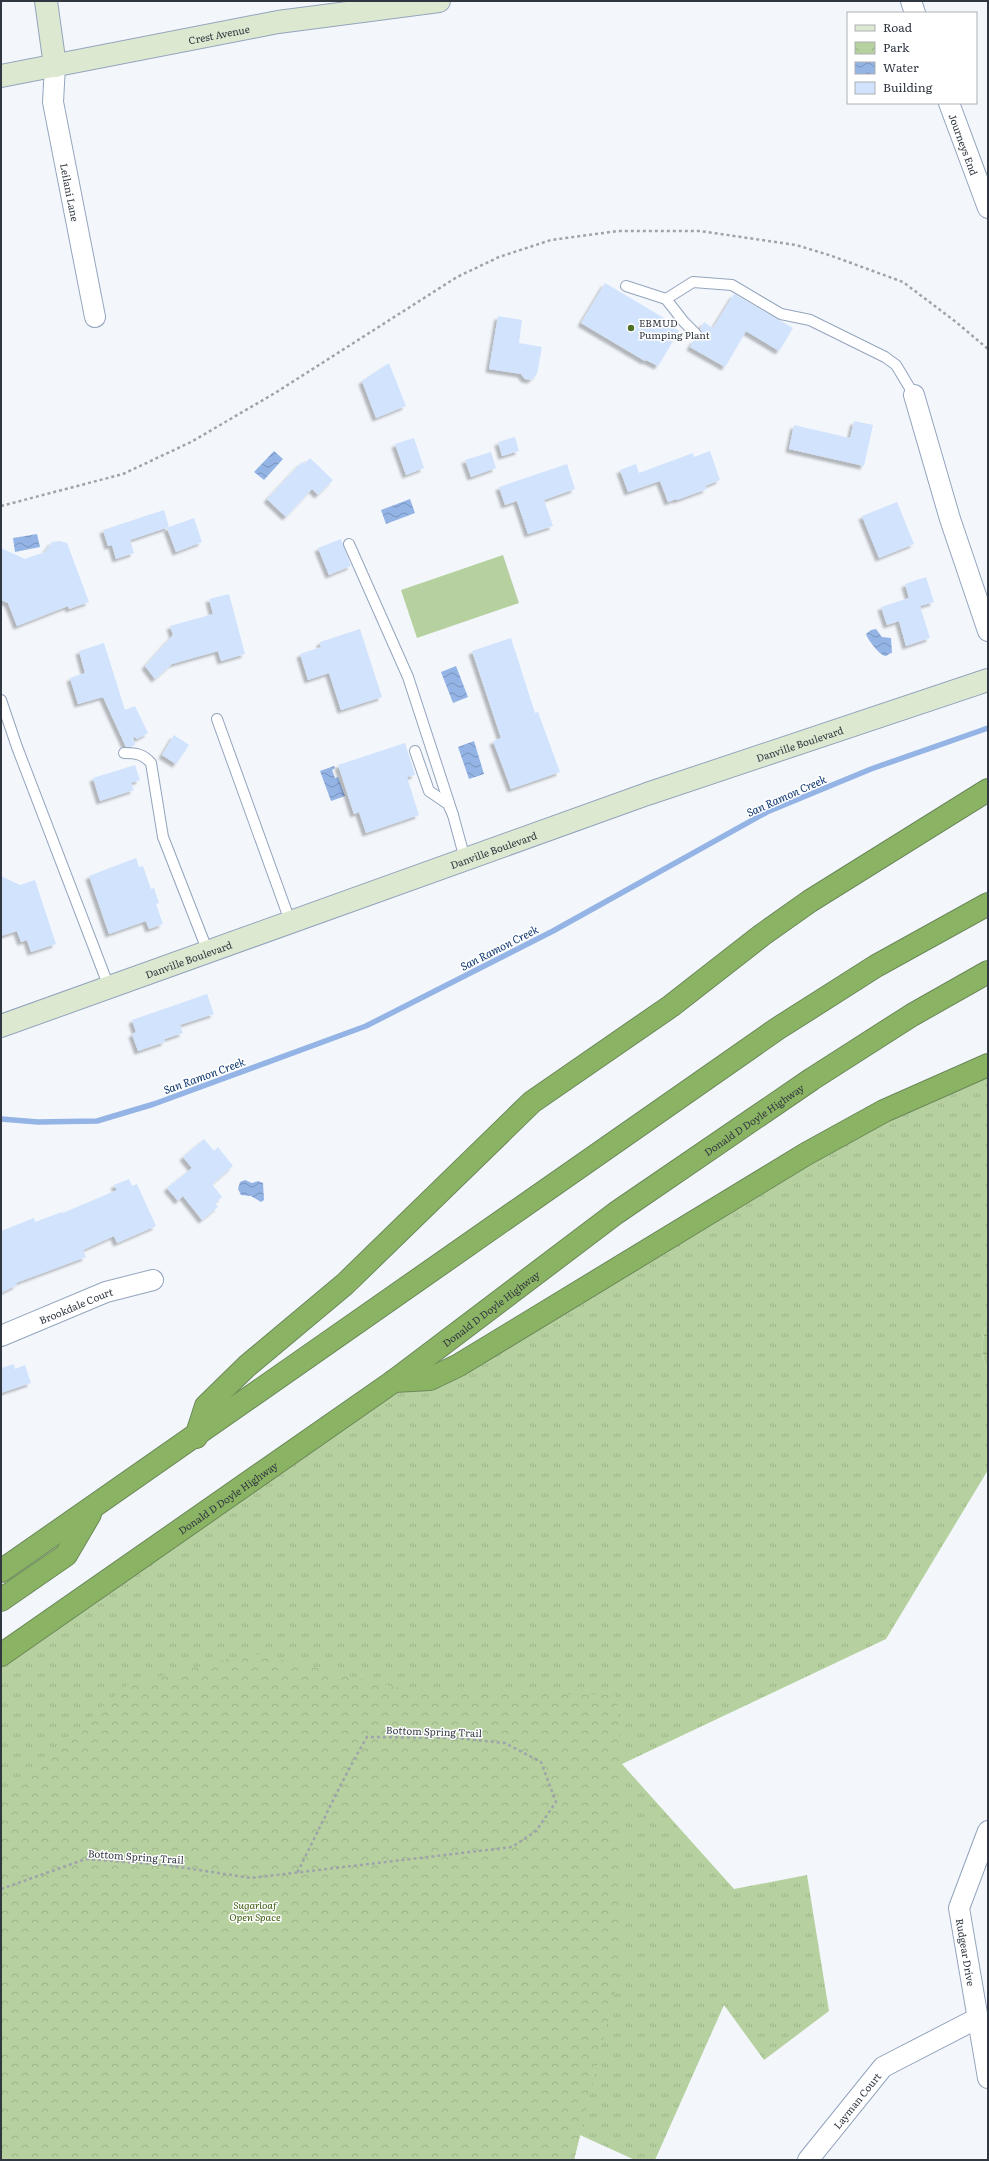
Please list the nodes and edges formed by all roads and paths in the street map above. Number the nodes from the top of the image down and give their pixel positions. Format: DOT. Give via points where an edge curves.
graph roads {
  1 [pos="46,1"];
  2 [pos="439,1"];
  3 [pos="911,1"];
  4 [pos="915,12"];
  5 [pos="55,66"];
  6 [pos="1,76"];
  7 [pos="949,104"];
  8 [pos="988,208"];
  9 [pos="626,286"];
  10 [pos="666,299"];
  11 [pos="95,317"];
  12 [pos="696,334"];
  13 [pos="988,349"];
  14 [pos="914,395"];
  15 [pos="1,506"];
  16 [pos="349,544"];
  17 [pos="988,631"];
  18 [pos="988,680"];
  19 [pos="1,700"];
  20 [pos="217,719"];
  21 [pos="415,751"];
  22 [pos="124,753"];
  23 [pos="988,790"];
  24 [pos="453,815"];
  25 [pos="465,859"];
  26 [pos="988,904"];
  27 [pos="290,921"];
  28 [pos="208,952"];
  29 [pos="988,972"];
  30 [pos="109,987"];
  31 [pos="1,1026"];
  32 [pos="988,1065"];
  33 [pos="153,1280"];
  34 [pos="1,1336"];
  35 [pos="394,1381"];
  36 [pos="196,1437"];
  37 [pos="94,1508"];
  38 [pos="1,1571"];
  39 [pos="1,1600"];
  40 [pos="1,1655"];
  41 [pos="988,1831"];
  42 [pos="297,1873"];
  43 [pos="1,1888"];
  44 [pos="978,2018"];
  45 [pos="988,2078"];
  46 [pos="808,2160"];
  1 -- 5 [label="main road"];
  2 -- 5 [label="main road, Crest Avenue" via="278,22"];
  3 -- 4 [label="street"];
  5 -- 6 [label="main road, Crest Avenue"];
  5 -- 11 [label="street, Leilani Lane" via="53,102"];
  7 -- 8 [label="street, Journeys End"];
  9 -- 10 [label="lane"];
  10 -- 12 [label="lane"];
  10 -- 14 [label="lane" via="693,282 732,285 781,314 810,320 885,357 896,365"];
  13 -- 15 [label="path" via="903,282 796,245 700,230 618,230 551,240 499,257 457,277 275,393 191,442 123,474"];
  14 -- 17 [label="street" via="950,519"];
  16 -- 24 [label="lane" via="408,677"];
  18 -- 25 [label="main road, Danville Boulevard" via="647,794"];
  19 -- 30 [label="lane"];
  20 -- 27 [label="lane"];
  21 -- 24 [label="lane" via="429,791 448,804"];
  22 -- 28 [label="lane" via="136,753 151,763 163,837"];
  23 -- 36 [label="highway" via="810,901 671,1006 532,1102 345,1284 247,1366 206,1406"];
  24 -- 25 [label="lane"];
  25 -- 27 [label="main road, Danville Boulevard"];
  26 -- 36 [label="highway" via="876,966 770,1034"];
  27 -- 28 [label="main road, Danville Boulevard"];
  28 -- 30 [label="main road, Danville Boulevard"];
  29 -- 35 [label="highway, Donald D Doyle Highway" via="906,1020 720,1141 616,1213"];
  30 -- 31 [label="main road, Danville Boulevard"];
  32 -- 35 [label="highway" via="884,1111 806,1154 459,1365 430,1378"];
  33 -- 34 [label="street, Brookdale Court" via="106,1292"];
  35 -- 40 [label="highway, Donald D Doyle Highway"];
  36 -- 37 [label="highway"];
  37 -- 38 [label="highway"];
  37 -- 39 [label="highway" via="66,1555"];
  41 -- 44 [label="street, Rudgear Drive" via="959,1908"];
  42 -- 42 [label="path, Bottom Spring Trail" via="329,1812 346,1772 367,1737 456,1738 505,1743 540,1762 556,1802 536,1831 512,1847"];
  42 -- 43 [label="path, Bottom Spring Trail" via="252,1878 166,1865 86,1858"];
  44 -- 45 [label="street, Rudgear Drive"];
  44 -- 46 [label="street, Layman Court" via="883,2067"];
}
